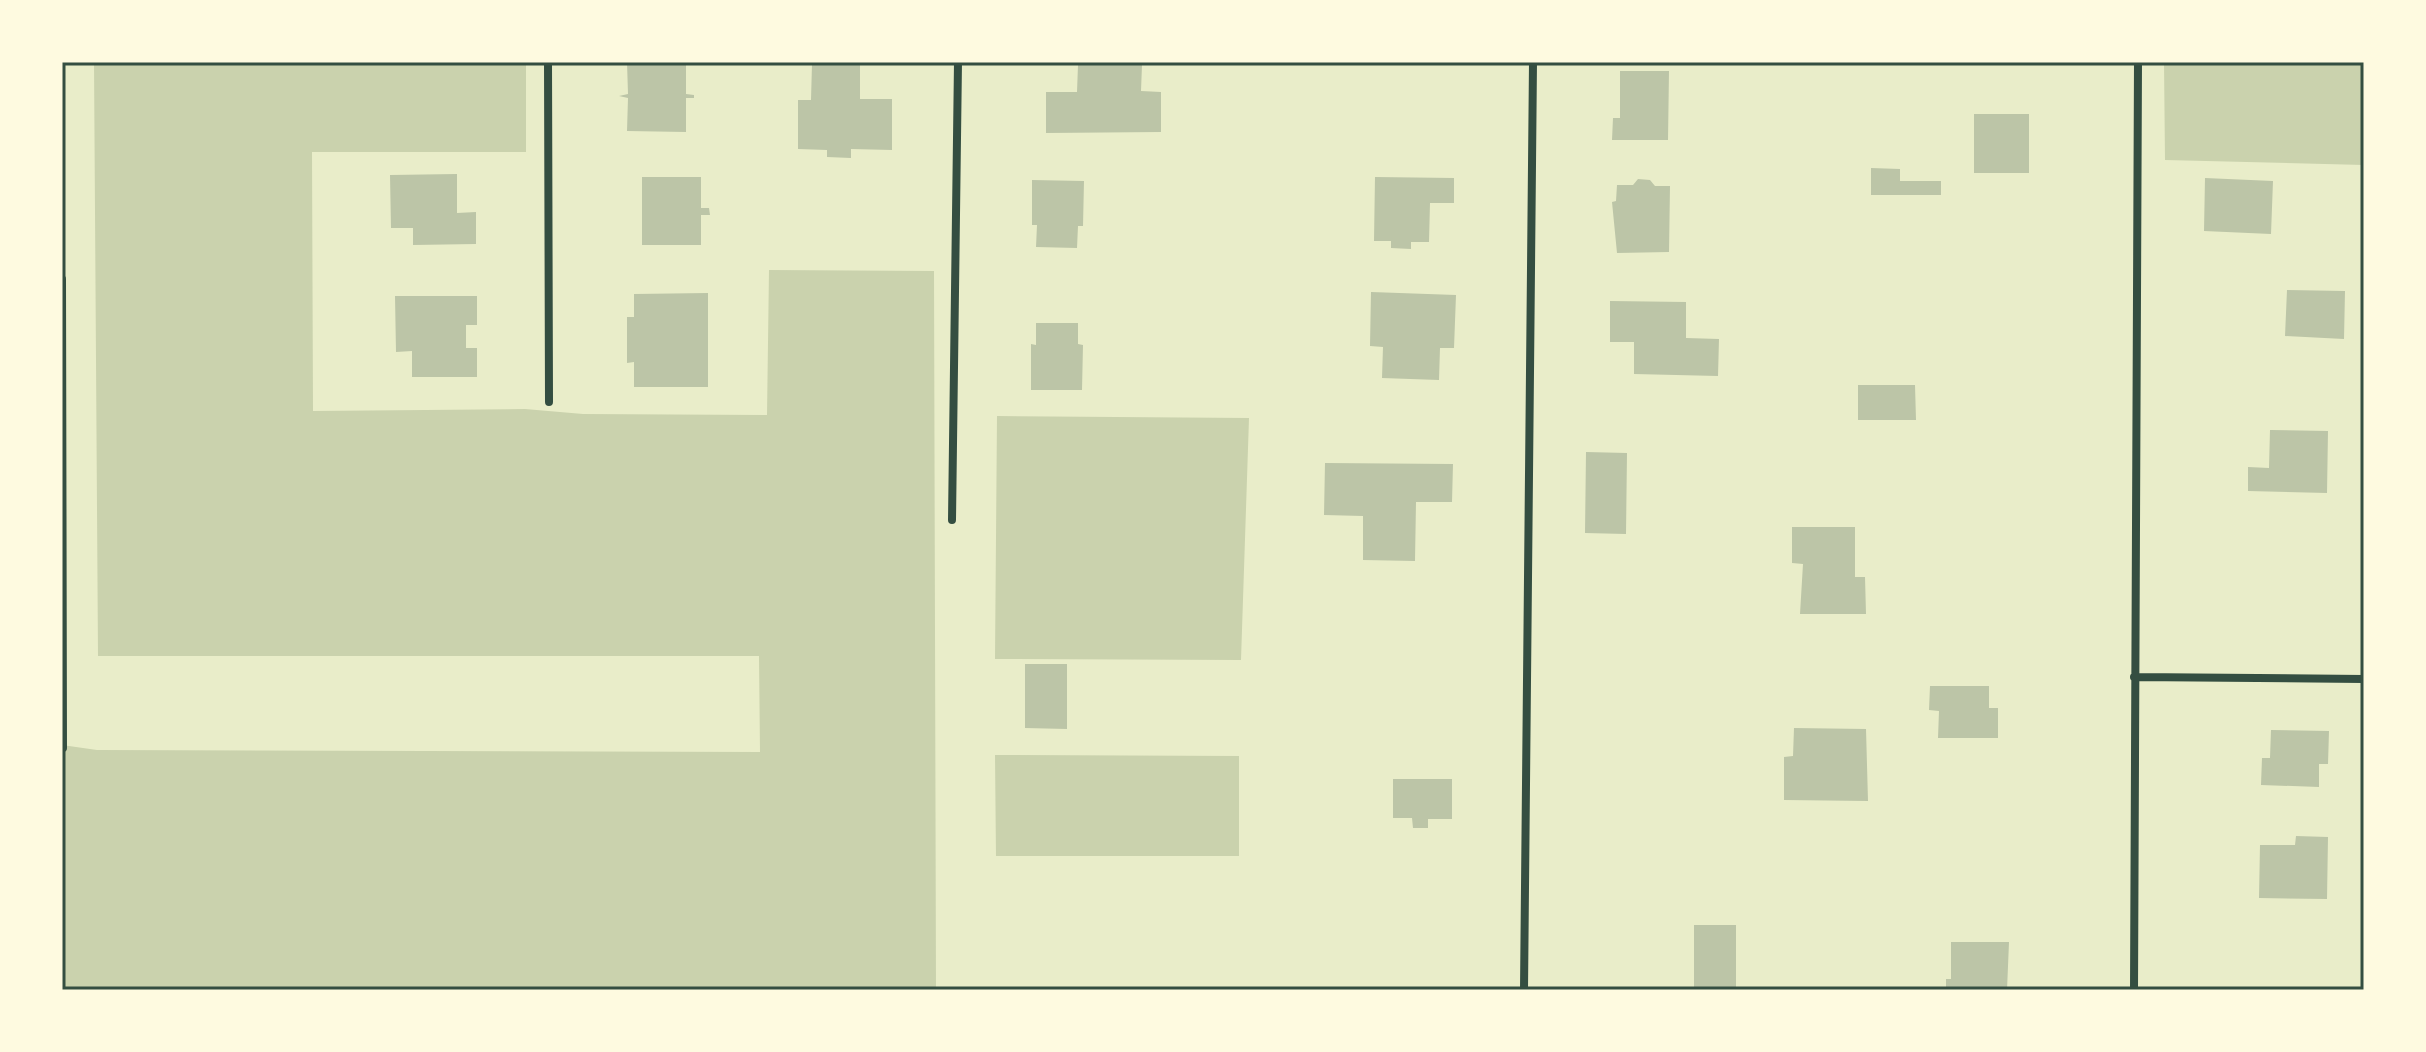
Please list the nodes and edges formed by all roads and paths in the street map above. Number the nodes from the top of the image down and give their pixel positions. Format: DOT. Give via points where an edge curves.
graph roads {
  1 [pos="548,62"];
  2 [pos="958,62"];
  3 [pos="1533,62"];
  4 [pos="2138,62"];
  5 [pos="62,279"];
  6 [pos="549,402"];
  7 [pos="952,520"];
  8 [pos="2134,677"];
  9 [pos="2364,679"];
  10 [pos="63,748"];
  11 [pos="1524,990"];
  12 [pos="2134,990"];
  1 -- 6 [label="street"];
  2 -- 7 [label="street"];
  3 -- 11 [label="street"];
  4 -- 8 [label="street"];
  5 -- 10 [label="street"];
  8 -- 9 [label="street"];
  8 -- 12 [label="street"];
}
